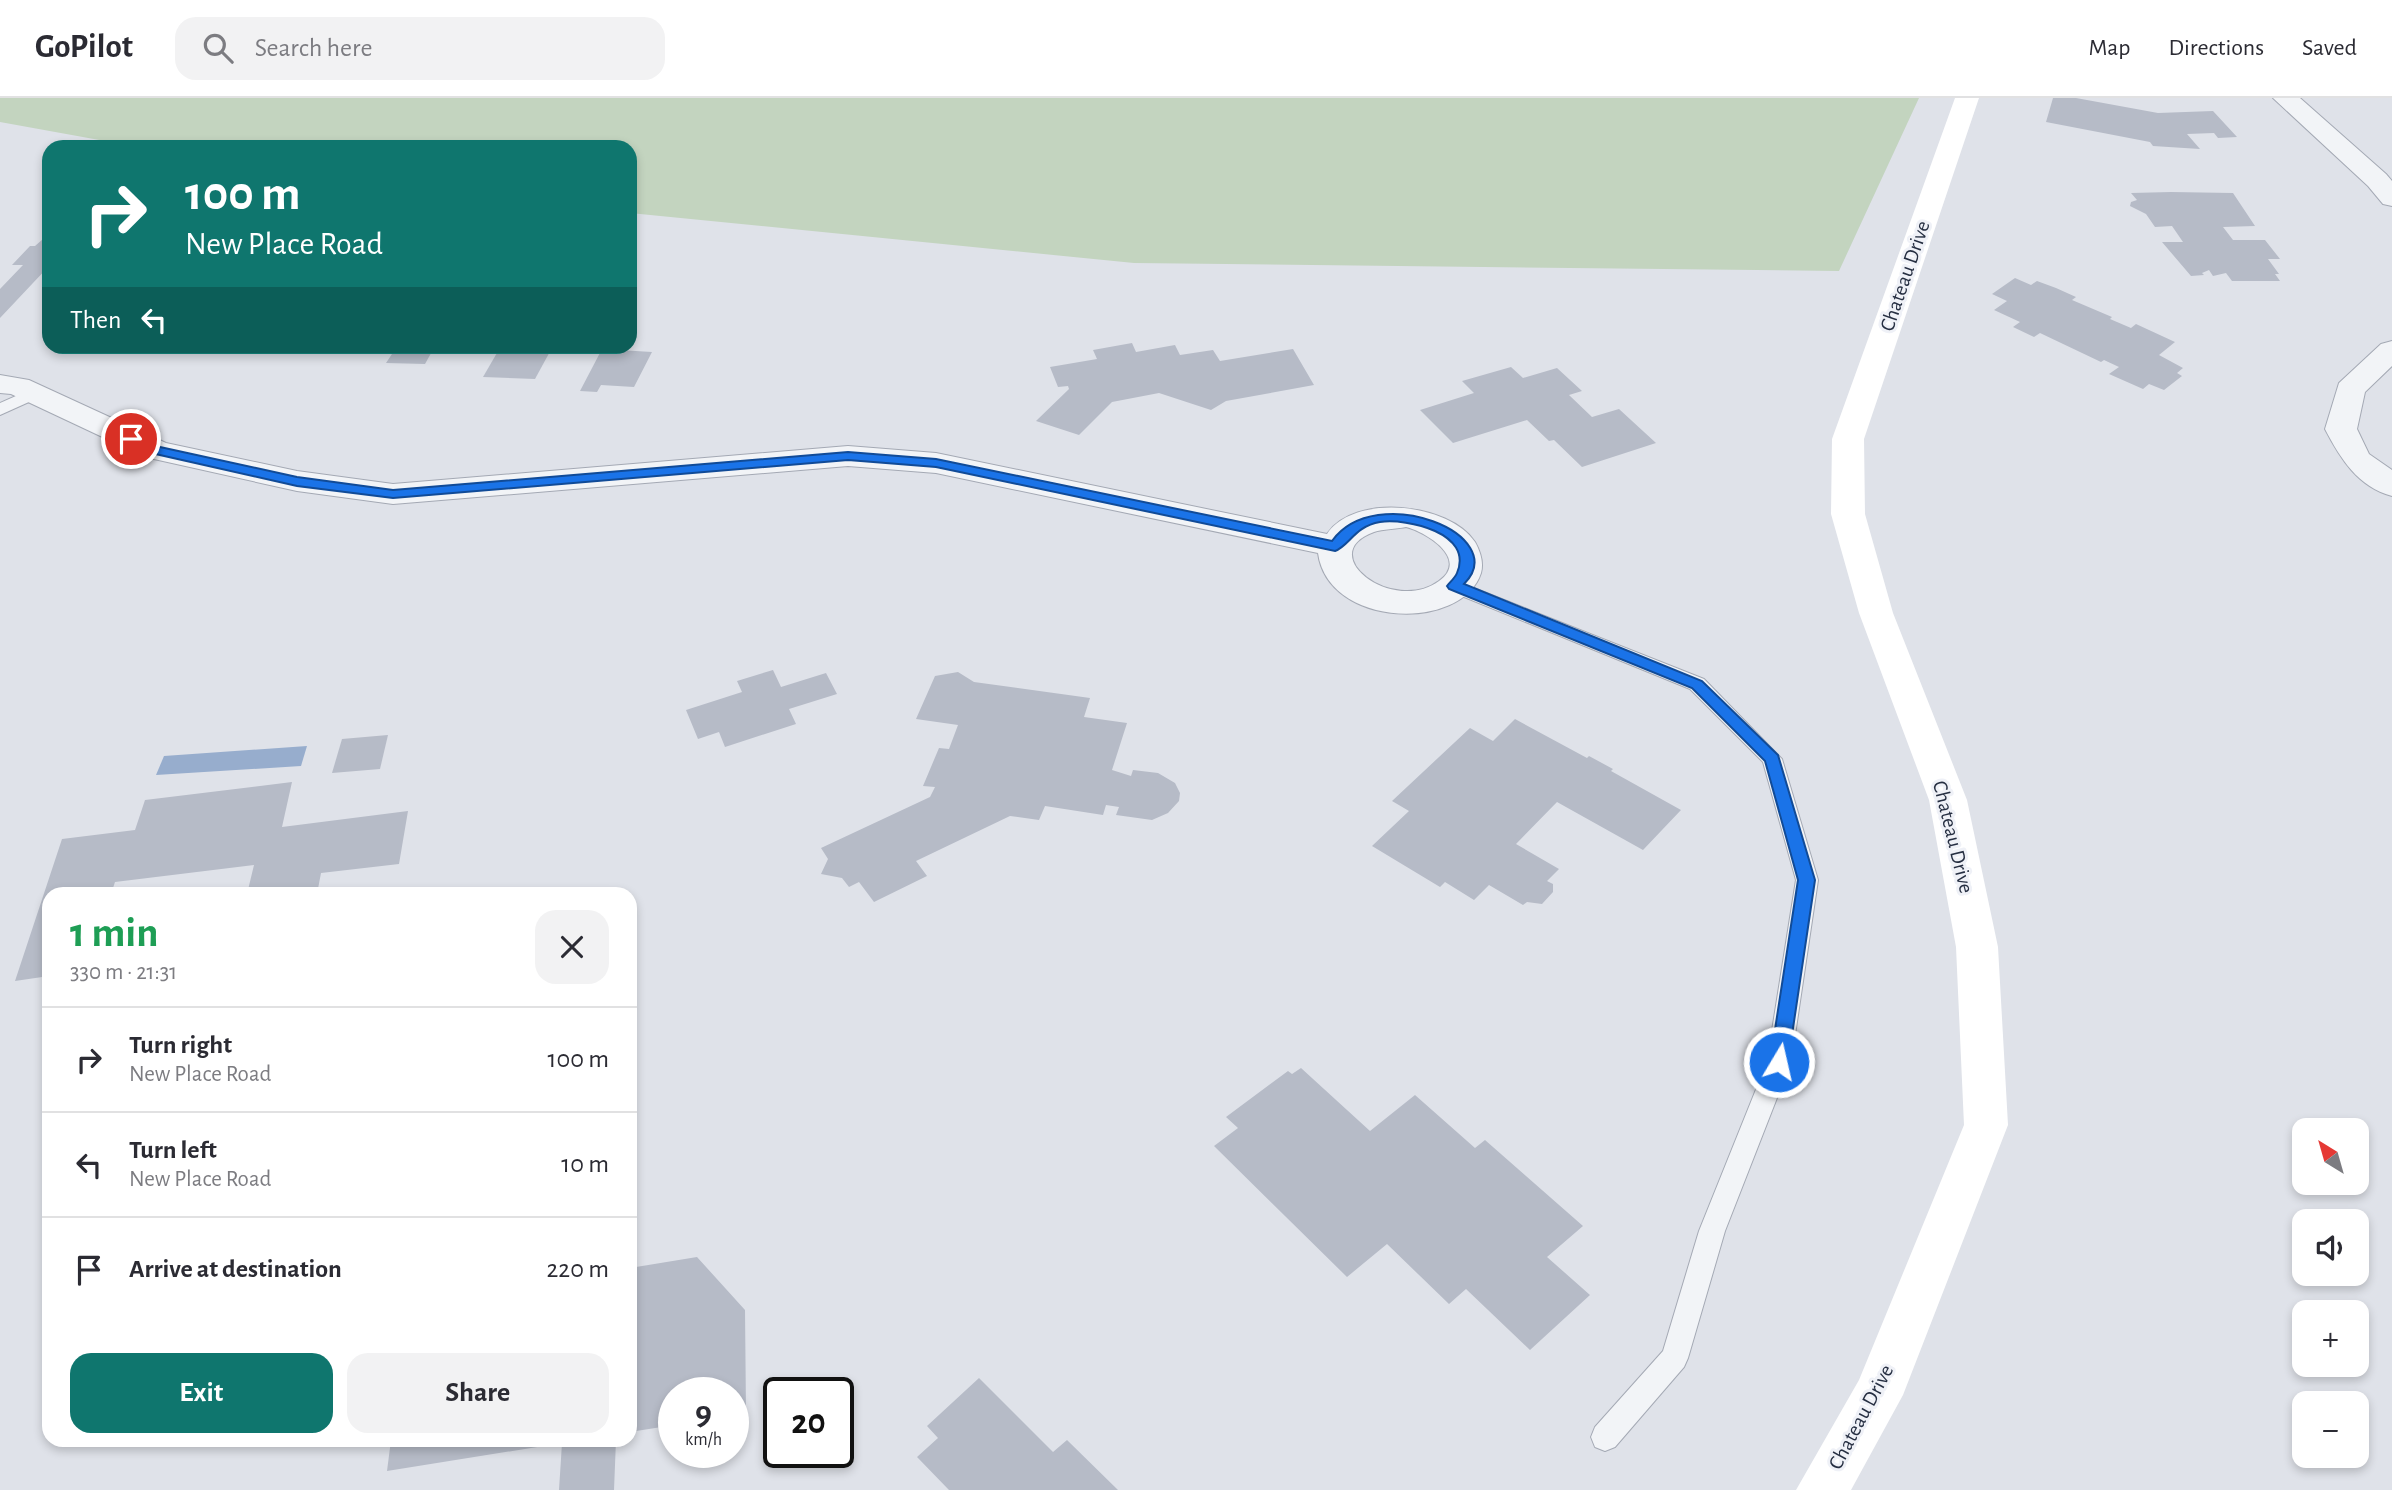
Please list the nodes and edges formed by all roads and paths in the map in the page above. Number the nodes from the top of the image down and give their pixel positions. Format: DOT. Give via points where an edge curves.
graph roads {
  1 [pos="1967,98"];
  2 [pos="2285,98"];
  3 [pos="2392,198"];
  4 [pos="2392,350"];
  5 [pos="0,384"];
  6 [pos="34,393"];
  7 [pos="0,410"];
  8 [pos="2392,486"];
  9 [pos="1335,546"];
  10 [pos="1454,586"];
  11 [pos="1605,1437"];
  12 [pos="1822,1490"];
  1 -- 12 [label="street, Chateau Drive" via="1848,439 1848,514 1875,613 1948,800 1977,947 1986,1125 1878,1395"];
  2 -- 3 [label="street"];
  4 -- 8 [label="street" via="2350,389 2342,429 2356,459"];
  5 -- 6 [label="street"];
  6 -- 7 [label="lane"];
  6 -- 9 [label="street" via="156,450 297,481 393,494 848,456 936,463"];
  9 -- 10 [label="street" via="1333,561 1339,575 1371,597 1394,603 1418,602"];
  9 -- 10 [label="street" via="1359,524 1379,518 1428,522 1463,547 1464,577"];
  10 -- 11 [label="lane" via="1697,684 1772,759 1807,880 1779,1062 1712,1231 1674,1358"];
}
